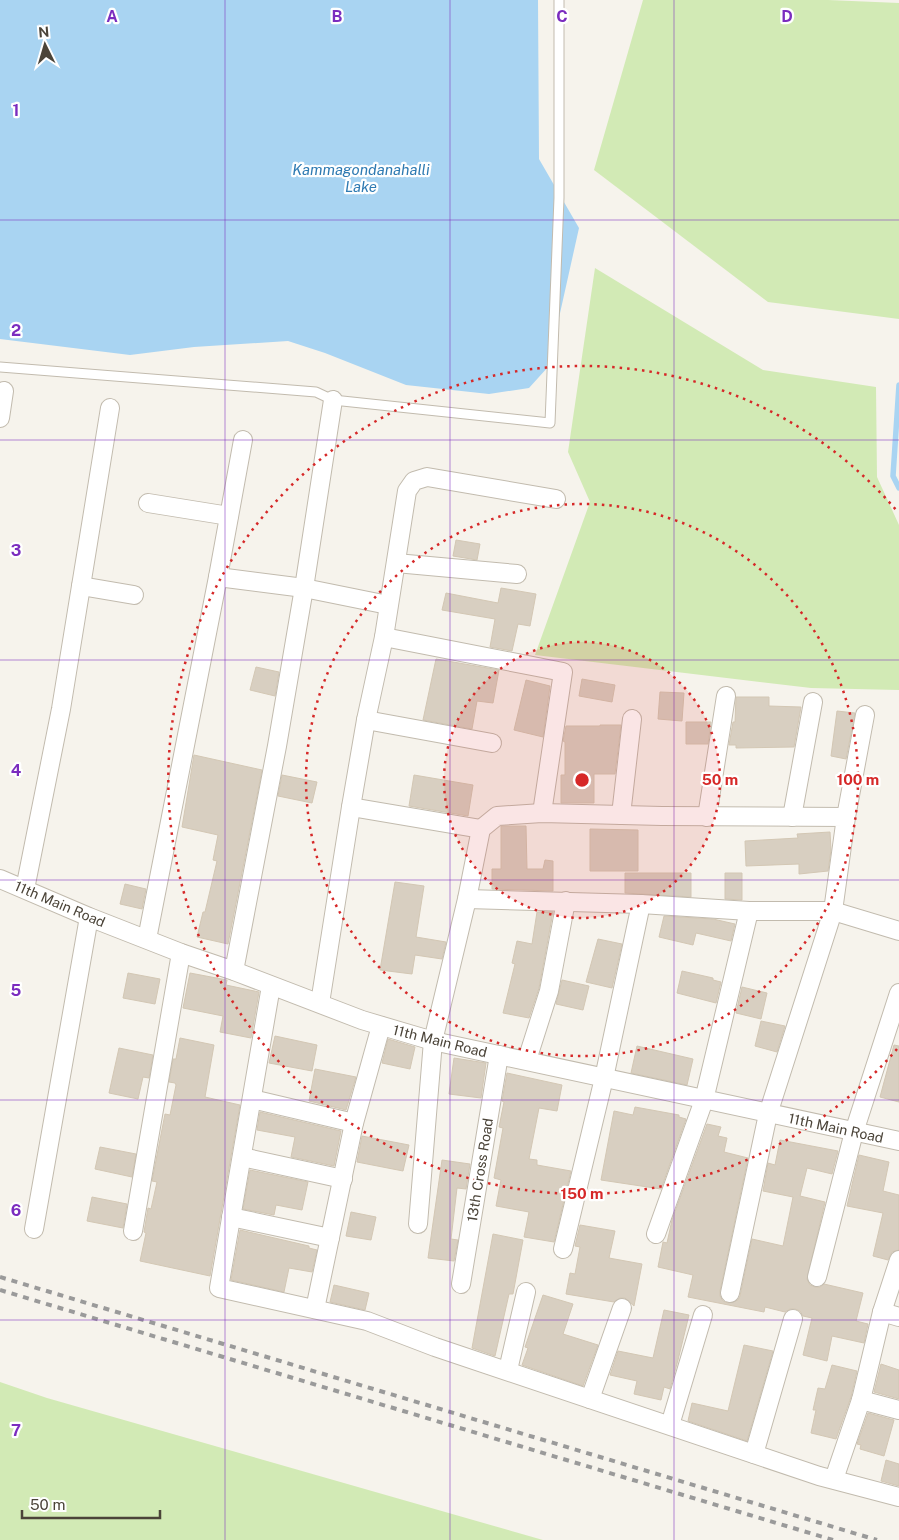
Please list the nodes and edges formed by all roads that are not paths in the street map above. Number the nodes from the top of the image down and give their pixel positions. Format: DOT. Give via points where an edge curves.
graph roads {
  1 [pos="559,0"];
  2 [pos="0,367"];
  3 [pos="4,391"];
  4 [pos="333,400"];
  5 [pos="110,408"];
  6 [pos="0,418"];
  7 [pos="243,440"];
  8 [pos="556,499"];
  9 [pos="148,503"];
  10 [pos="229,516"];
  11 [pos="396,563"];
  12 [pos="517,574"];
  13 [pos="218,576"];
  14 [pos="80,586"];
  15 [pos="304,588"];
  16 [pos="134,595"];
  17 [pos="388,605"];
  18 [pos="384,637"];
  19 [pos="726,696"];
  20 [pos="813,702"];
  21 [pos="865,715"];
  22 [pos="632,719"];
  23 [pos="366,720"];
  24 [pos="492,743"];
  25 [pos="351,806"];
  26 [pos="542,813"];
  27 [pos="621,815"];
  28 [pos="707,817"];
  29 [pos="792,817"];
  30 [pos="846,817"];
  31 [pos="481,830"];
  32 [pos="0,879"];
  33 [pos="25,889"];
  34 [pos="467,899"];
  35 [pos="566,901"];
  36 [pos="641,904"];
  37 [pos="749,911"];
  38 [pos="833,911"];
  39 [pos="89,917"];
  40 [pos="899,931"];
  41 [pos="146,939"];
  42 [pos="181,953"];
  43 [pos="234,971"];
  44 [pos="271,986"];
  45 [pos="899,993"];
  46 [pos="320,1003"];
  47 [pos="381,1026"];
  48 [pos="433,1041"];
  49 [pos="499,1055"];
  50 [pos="527,1060"];
  51 [pos="604,1078"];
  52 [pos="252,1099"];
  53 [pos="704,1100"];
  54 [pos="768,1114"];
  55 [pos="354,1123"];
  56 [pos="854,1132"];
  57 [pos="899,1141"];
  58 [pos="242,1157"];
  59 [pos="342,1179"];
  60 [pos="231,1217"];
  61 [pos="418,1224"];
  62 [pos="34,1229"];
  63 [pos="133,1231"];
  64 [pos="656,1234"];
  65 [pos="330,1238"];
  66 [pos="563,1249"];
  67 [pos="899,1260"];
  68 [pos="817,1277"];
  69 [pos="461,1284"];
  70 [pos="526,1292"];
  71 [pos="730,1293"];
  72 [pos="622,1308"];
  73 [pos="315,1309"];
  74 [pos="703,1315"];
  75 [pos="891,1315"];
  76 [pos="793,1319"];
  77 [pos="508,1370"];
  78 [pos="590,1399"];
  79 [pos="861,1400"];
  80 [pos="899,1410"];
  81 [pos="670,1425"];
  82 [pos="754,1454"];
  83 [pos="834,1480"];
  84 [pos="899,1497"];
  1 -- 4 [label="lane" via="559,198 550,423"];
  2 -- 4 [label="lane" via="316,392"];
  3 -- 6 [label="street"];
  4 -- 15 [label="street"];
  5 -- 14 [label="street"];
  7 -- 10 [label="street"];
  8 -- 11 [label="street" via="427,476 414,481 407,491"];
  9 -- 10 [label="street"];
  10 -- 13 [label="street"];
  11 -- 12 [label="street"];
  11 -- 17 [label="street"];
  13 -- 15 [label="street"];
  13 -- 41 [label="street"];
  14 -- 16 [label="street"];
  14 -- 33 [label="street" via="61,709"];
  15 -- 17 [label="street"];
  15 -- 43 [label="street"];
  17 -- 18 [label="street"];
  18 -- 23 [label="street"];
  18 -- 26 [label="street" via="563,672"];
  19 -- 28 [label="street"];
  20 -- 29 [label="street"];
  21 -- 30 [label="street"];
  22 -- 27 [label="street"];
  23 -- 24 [label="street"];
  23 -- 25 [label="street"];
  25 -- 31 [label="street"];
  25 -- 46 [label="street"];
  26 -- 27 [label="street"];
  26 -- 31 [label="street" via="498,816"];
  27 -- 28 [label="street"];
  28 -- 29 [label="street"];
  29 -- 30 [label="street"];
  30 -- 38 [label="street"];
  31 -- 34 [label="street"];
  32 -- 33 [label="street, 11th Main Road"];
  33 -- 39 [label="street, 11th Main Road"];
  34 -- 35 [label="street"];
  34 -- 48 [label="street"];
  35 -- 36 [label="street"];
  35 -- 50 [label="street" via="549,991"];
  36 -- 37 [label="street"];
  36 -- 51 [label="street"];
  37 -- 38 [label="street"];
  37 -- 53 [label="street"];
  38 -- 40 [label="street"];
  38 -- 54 [label="street"];
  39 -- 41 [label="street, 11th Main Road"];
  39 -- 62 [label="street"];
  41 -- 42 [label="street, 11th Main Road"];
  42 -- 43 [label="street, 11th Main Road"];
  42 -- 63 [label="street"];
  43 -- 44 [label="street, 11th Main Road"];
  44 -- 46 [label="street, 11th Main Road"];
  44 -- 52 [label="street"];
  45 -- 56 [label="street"];
  46 -- 47 [label="street, 11th Main Road"];
  47 -- 48 [label="street, 11th Main Road"];
  47 -- 55 [label="street"];
  48 -- 49 [label="street, 11th Main Road"];
  48 -- 61 [label="street"];
  49 -- 50 [label="street, 11th Main Road"];
  49 -- 69 [label="street, 13th Cross Road"];
  50 -- 51 [label="street, 11th Main Road"];
  51 -- 53 [label="street, 11th Main Road"];
  51 -- 66 [label="street"];
  52 -- 55 [label="street"];
  52 -- 58 [label="street"];
  53 -- 54 [label="street, 11th Main Road"];
  53 -- 64 [label="street"];
  54 -- 56 [label="street, 11th Main Road"];
  54 -- 71 [label="street"];
  55 -- 59 [label="street"];
  56 -- 57 [label="street, 11th Main Road"];
  56 -- 68 [label="street"];
  58 -- 59 [label="street"];
  58 -- 60 [label="street"];
  59 -- 65 [label="street"];
  60 -- 65 [label="street"];
  60 -- 73 [label="street" via="219,1288"];
  65 -- 73 [label="street"];
  67 -- 75 [label="street"];
  70 -- 77 [label="street"];
  72 -- 78 [label="street"];
  73 -- 77 [label="street" via="367,1321"];
  74 -- 81 [label="street"];
  75 -- 79 [label="street"];
  76 -- 82 [label="street"];
  77 -- 78 [label="street"];
  78 -- 81 [label="street"];
  79 -- 80 [label="street"];
  79 -- 83 [label="street"];
  81 -- 82 [label="street"];
  82 -- 83 [label="street"];
  83 -- 84 [label="street"];
}
